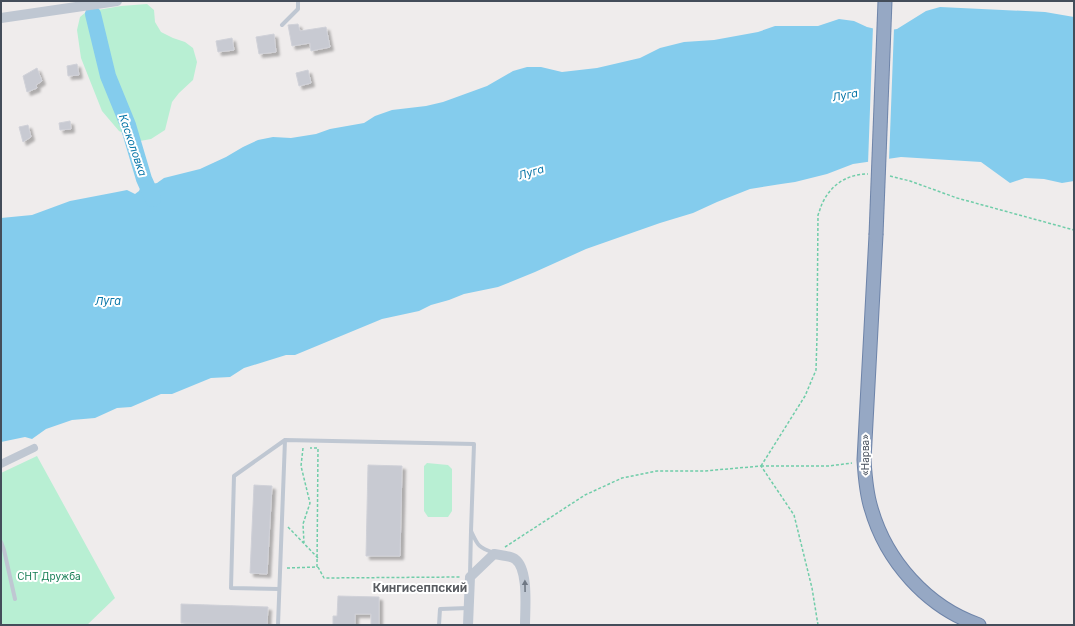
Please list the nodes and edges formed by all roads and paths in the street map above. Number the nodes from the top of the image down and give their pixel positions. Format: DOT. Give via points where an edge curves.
graph roads {
  1 [pos="117,1"];
  2 [pos="298,1"];
  3 [pos="885,1"];
  4 [pos="1,18"];
  5 [pos="282,25"];
  6 [pos="285,440"];
  7 [pos="34,448"];
  8 [pos="303,448"];
  9 [pos="311,448"];
  10 [pos="852,463"];
  11 [pos="1,464"];
  12 [pos="761,466"];
  13 [pos="282,520"];
  14 [pos="471,531"];
  15 [pos="1,542"];
  16 [pos="304,543"];
  17 [pos="494,554"];
  18 [pos="318,558"];
  19 [pos="318,567"];
  20 [pos="280,569"];
  21 [pos="470,577"];
  22 [pos="279,588"];
  23 [pos="15,598"];
  24 [pos="469,608"];
  25 [pos="278,625"];
  26 [pos="439,625"];
  27 [pos="468,625"];
  28 [pos="525,625"];
  29 [pos="818,625"];
  30 [pos="980,625"];
  1 -- 4 [label="street"];
  2 -- 5 [label="lane" via="298,9"];
  3 -- 30 [label="highway, «Нарва», bridge" via="864,460 867,492 886,545 907,576 944,607"];
  6 -- 13 [label="lane"];
  6 -- 14 [label="lane" via="474,444"];
  6 -- 22 [label="lane" via="234,476 232,588"];
  7 -- 11 [label="street"];
  8 -- 16 [label="path" via="301,466 310,503 303,524"];
  9 -- 18 [label="path" via="318,448"];
  10 -- 12 [label="path" via="829,466"];
  12 -- 17 [label="path" via="704,471 657,471 622,478 585,495"];
  12 -- 29 [label="path" via="794,515 812,588"];
  13 -- 16 [label="path"];
  13 -- 20 [label="lane"];
  14 -- 17 [label="lane" via="481,548"];
  14 -- 21 [label="lane"];
  15 -- 23 [label="lane"];
  16 -- 18 [label="path"];
  17 -- 21 [label="street"];
  28 -- 17 [label="street, one-way" via="524,578 521,566 515,558"];
  18 -- 19 [label="path"];
  19 -- 20 [label="path"];
  19 -- 21 [label="path" via="324,578"];
  20 -- 22 [label="lane"];
  21 -- 24 [label="street"];
  22 -- 25 [label="lane"];
  24 -- 26 [label="lane" via="440,609"];
  24 -- 27 [label="street"];
}
